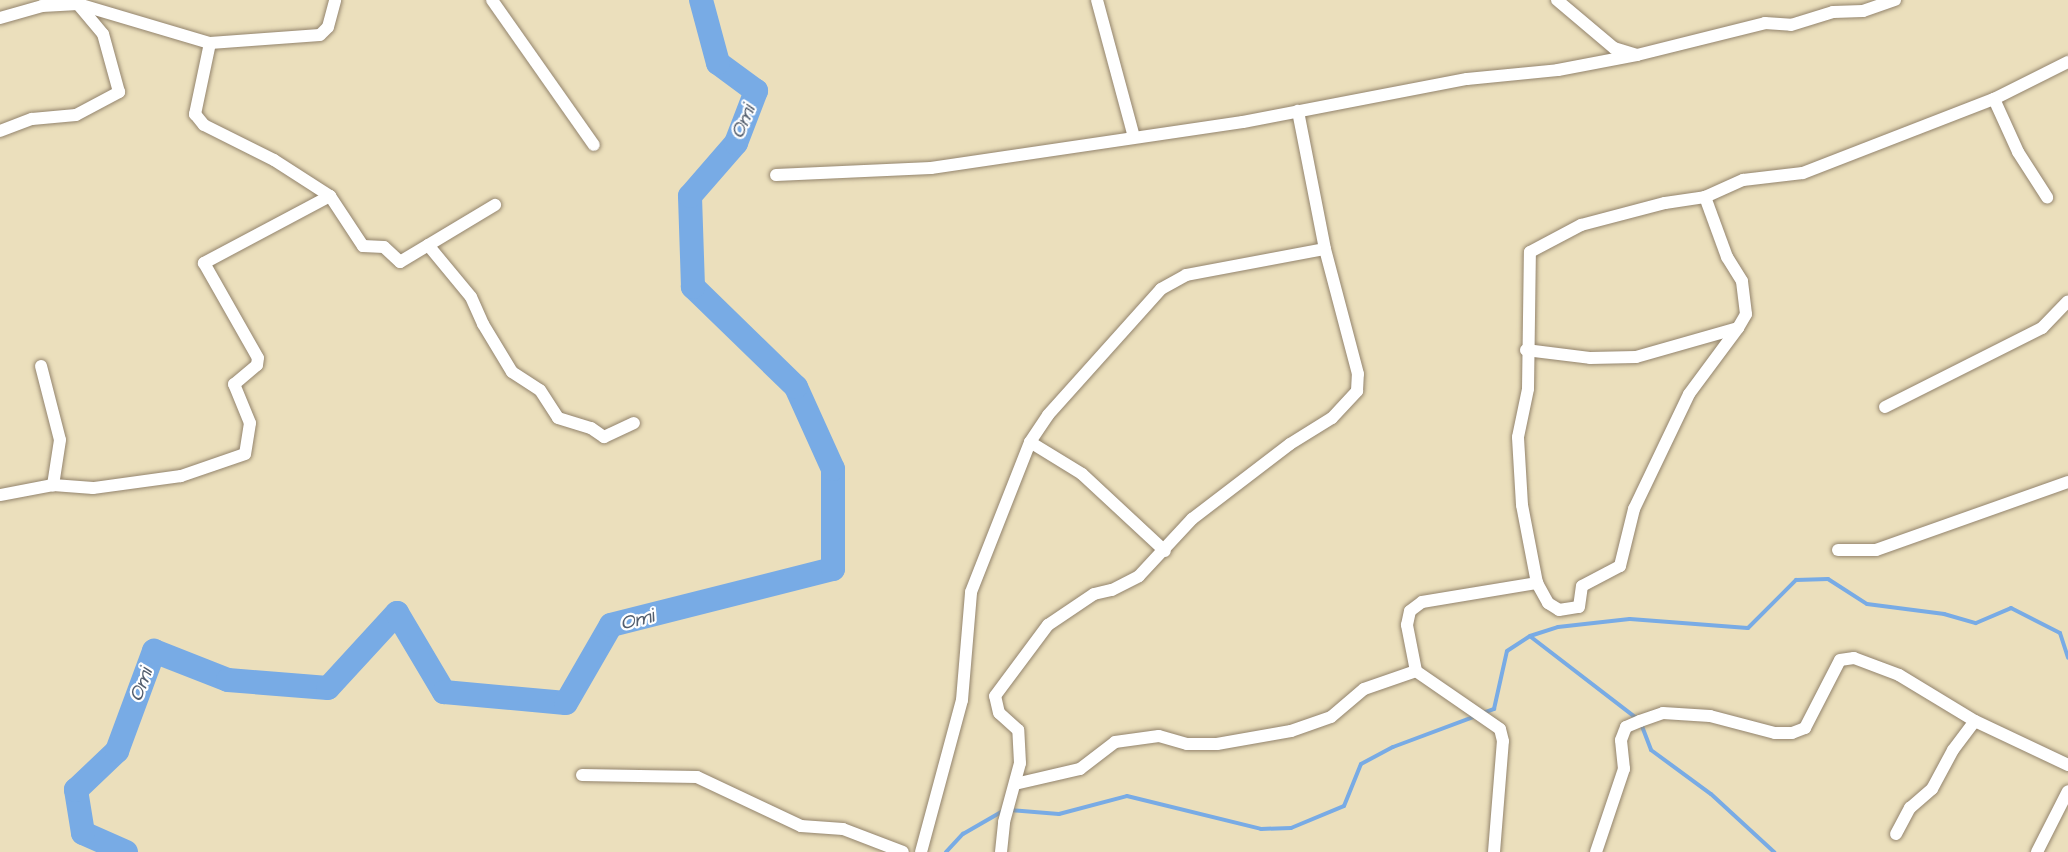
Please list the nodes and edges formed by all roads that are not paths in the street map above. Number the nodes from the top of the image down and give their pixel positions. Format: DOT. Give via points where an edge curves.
graph roads {
  1 [pos="335,0"];
  2 [pos="492,0"];
  3 [pos="1097,0"];
  4 [pos="1557,0"];
  5 [pos="1895,0"];
  6 [pos="78,2"];
  7 [pos="1860,5"];
  8 [pos="0,18"];
  9 [pos="210,43"];
  10 [pos="1637,55"];
  11 [pos="2068,62"];
  12 [pos="1994,99"];
  13 [pos="1298,111"];
  14 [pos="0,131"];
  15 [pos="1134,137"];
  16 [pos="594,145"];
  17 [pos="776,176"];
  18 [pos="330,196"];
  19 [pos="1705,197"];
  20 [pos="2047,197"];
  21 [pos="495,205"];
  22 [pos="428,245"];
  23 [pos="1325,249"];
  24 [pos="2068,301"];
  25 [pos="1738,328"];
  26 [pos="1526,350"];
  27 [pos="41,366"];
  28 [pos="1885,407"];
  29 [pos="634,423"];
  30 [pos="1030,442"];
  31 [pos="2068,482"];
  32 [pos="53,485"];
  33 [pos="0,495"];
  34 [pos="1838,550"];
  35 [pos="1164,551"];
  36 [pos="1537,583"];
  37 [pos="1416,671"];
  38 [pos="1975,721"];
  39 [pos="2068,765"];
  40 [pos="582,776"];
  41 [pos="1015,784"];
  42 [pos="2068,791"];
  43 [pos="1896,834"];
  44 [pos="903,852"];
  45 [pos="921,852"];
  46 [pos="1001,852"];
  47 [pos="1494,852"];
  48 [pos="1596,852"];
  49 [pos="2037,852"];
  1 -- 9 [label="street" via="328,27 320,35"];
  2 -- 16 [label="street"];
  3 -- 15 [label="street"];
  4 -- 10 [label="street" via="1614,48"];
  5 -- 7 [label="street"];
  6 -- 8 [label="street" via="42,6"];
  6 -- 9 [label="street"];
  6 -- 14 [label="street" via="103,34 119,92 76,115 32,119"];
  7 -- 10 [label="street" via="1791,26 1765,23"];
  9 -- 18 [label="street" via="195,114 204,126 274,160"];
  10 -- 13 [label="street" via="1558,70 1484,76"];
  11 -- 12 [label="street"];
  12 -- 19 [label="street" via="1803,173 1743,180"];
  12 -- 20 [label="street" via="2018,152"];
  13 -- 15 [label="street"];
  13 -- 23 [label="street"];
  15 -- 17 [label="street" via="931,168"];
  18 -- 22 [label="street" via="363,246 384,247 400,262"];
  18 -- 32 [label="street" via="204,263 258,358 257,365 234,384 250,423 245,454 181,476 93,488"];
  19 -- 25 [label="street" via="1727,257 1742,281 1746,314"];
  19 -- 26 [label="street" via="1581,225 1530,252"];
  21 -- 22 [label="street"];
  22 -- 29 [label="street" via="471,297 512,372 540,390 558,418 604,436"];
  23 -- 30 [label="street" via="1186,275 1161,289 1048,415"];
  23 -- 35 [label="street" via="1358,374 1357,391 1332,418 1290,444 1205,508"];
  24 -- 28 [label="street" via="2042,328"];
  25 -- 26 [label="street" via="1636,357 1590,358"];
  25 -- 36 [label="street" via="1689,394 1634,509 1620,566 1582,586 1579,607 1559,610 1548,603"];
  26 -- 36 [label="street" via="1528,389 1518,437 1522,505"];
  27 -- 32 [label="street" via="60,440"];
  30 -- 35 [label="street" via="1082,474"];
  30 -- 45 [label="street" via="971,592 962,700"];
  31 -- 34 [label="street" via="1876,550"];
  32 -- 33 [label="street"];
  35 -- 41 [label="street" via="1139,576 1094,594 1048,625 995,696 999,713 1018,729 1020,763"];
  36 -- 37 [label="street" via="1422,602 1410,611 1407,625"];
  37 -- 41 [label="street" via="1364,689 1331,717 1290,731 1217,744 1187,744 1160,736 1115,742 1080,769"];
  37 -- 47 [label="street" via="1500,729 1503,741"];
  38 -- 39 [label="street"];
  38 -- 43 [label="street" via="1953,750 1932,789 1910,808"];
  38 -- 48 [label="street" via="1899,675 1854,658 1840,660 1805,728 1792,733 1775,733 1710,716 1663,713 1626,727 1621,740 1624,769"];
  40 -- 44 [label="street" via="697,777 801,826 843,829"];
  41 -- 46 [label="street" via="1004,822"];
  42 -- 49 [label="street"];
}
